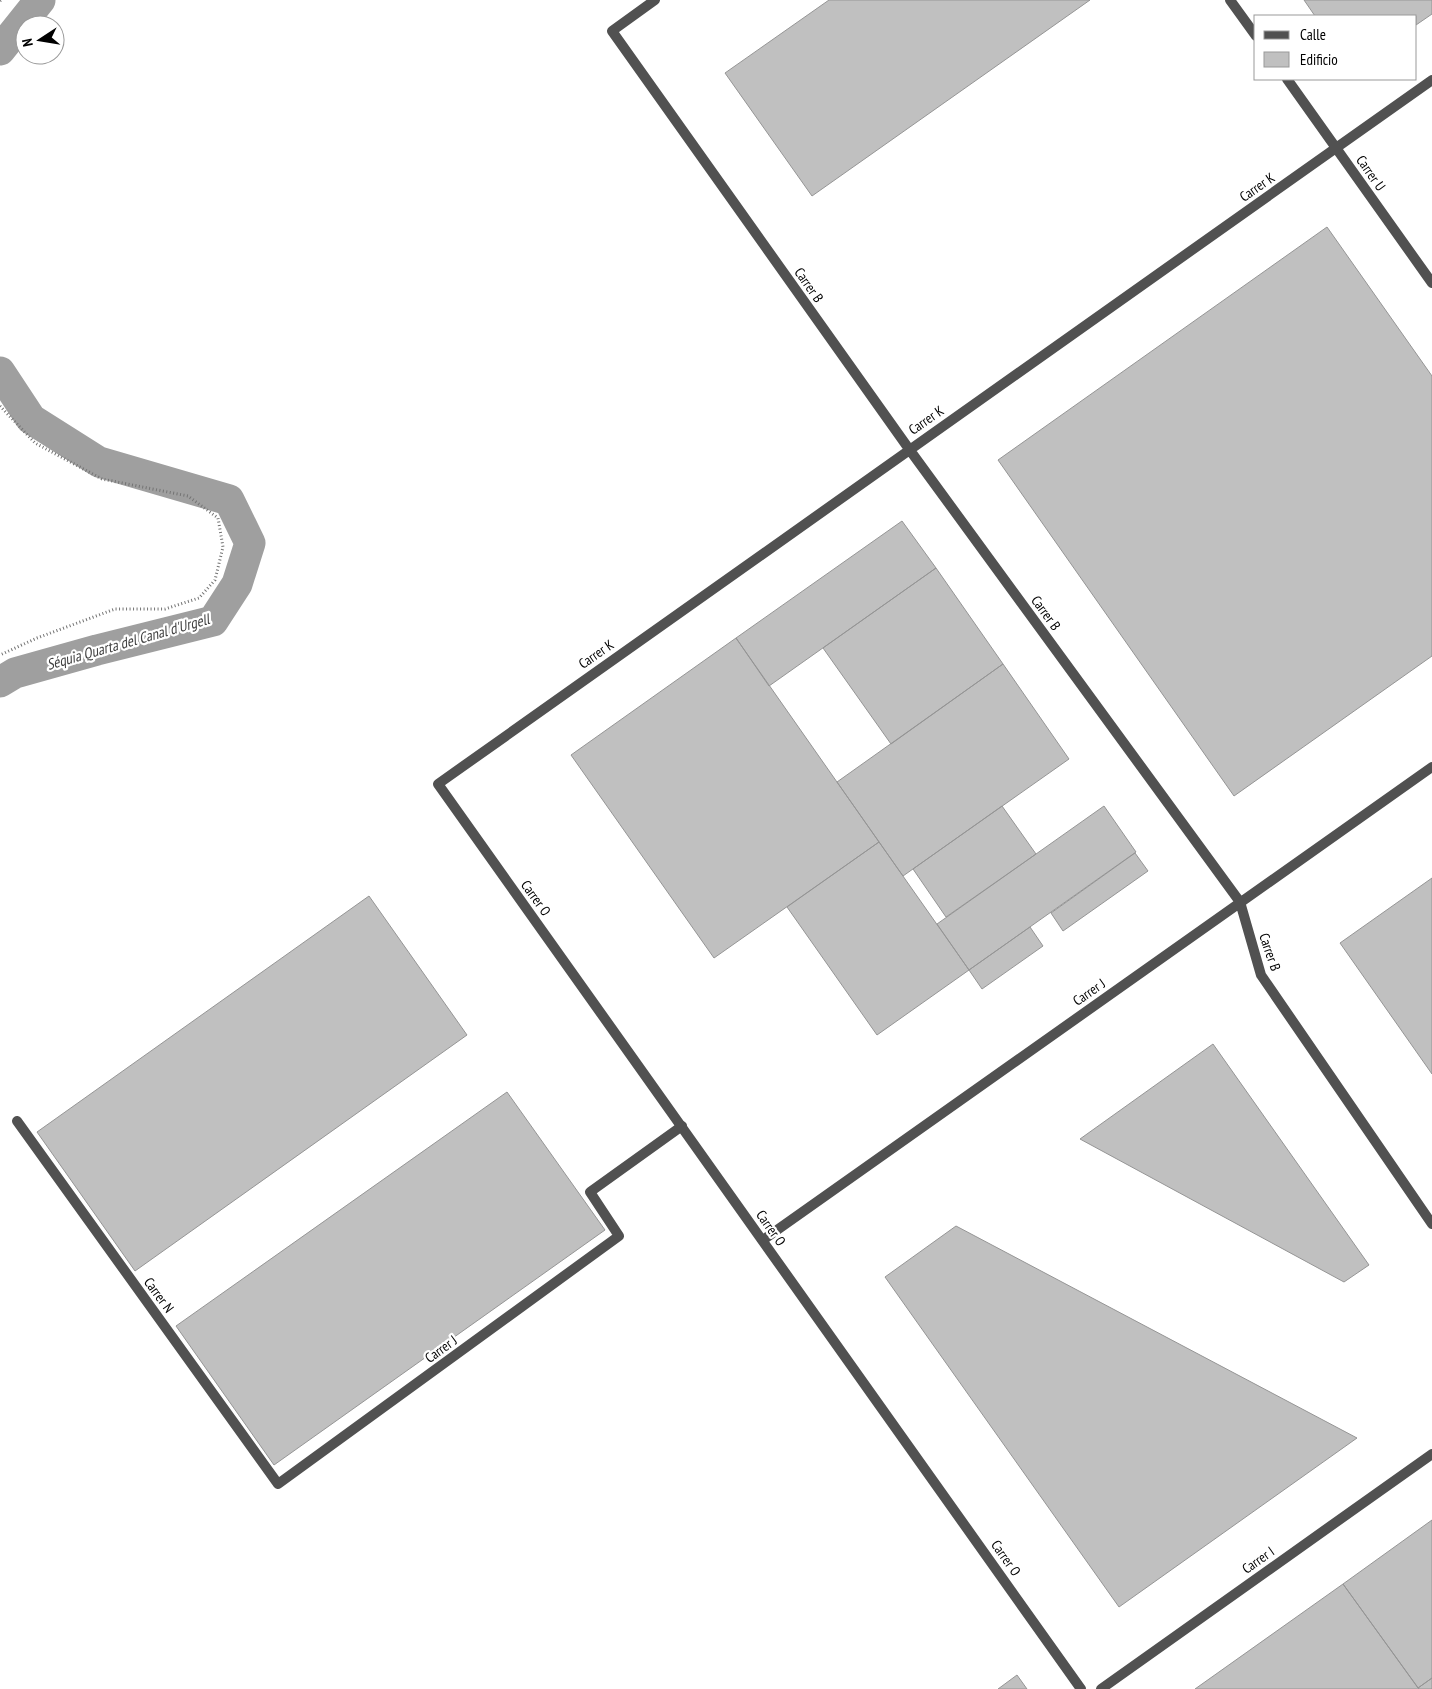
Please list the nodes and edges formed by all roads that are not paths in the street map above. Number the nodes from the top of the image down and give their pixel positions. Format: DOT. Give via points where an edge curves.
graph roads {
  1 [pos="655,0"];
  2 [pos="1230,0"];
  3 [pos="1254,33"];
  4 [pos="1288,80"];
  5 [pos="1432,80"];
  6 [pos="1336,148"];
  7 [pos="1432,283"];
  8 [pos="909,449"];
  9 [pos="1432,767"];
  10 [pos="438,784"];
  11 [pos="1240,902"];
  12 [pos="17,1122"];
  13 [pos="682,1126"];
  14 [pos="1432,1224"];
  15 [pos="763,1240"];
  16 [pos="1432,1454"];
  17 [pos="278,1484"];
  18 [pos="1081,1689"];
  19 [pos="1101,1689"];
  1 -- 8 [label="street, Carrer B" via="612,31"];
  2 -- 3 [label="street"];
  4 -- 6 [label="street, Carrer U"];
  5 -- 6 [label="street, Carrer K"];
  6 -- 7 [label="street, Carrer U"];
  6 -- 8 [label="street, Carrer K"];
  8 -- 10 [label="street, Carrer K"];
  8 -- 11 [label="street, Carrer B"];
  9 -- 11 [label="street, Carrer J"];
  10 -- 13 [label="street, Carrer O"];
  11 -- 14 [label="street, Carrer B" via="1261,975"];
  11 -- 15 [label="street, Carrer J"];
  12 -- 17 [label="street, Carrer N"];
  13 -- 15 [label="street, Carrer O"];
  13 -- 17 [label="street, Carrer J" via="590,1192 619,1236"];
  15 -- 18 [label="street, Carrer O"];
  16 -- 19 [label="street, Carrer I"];
}
